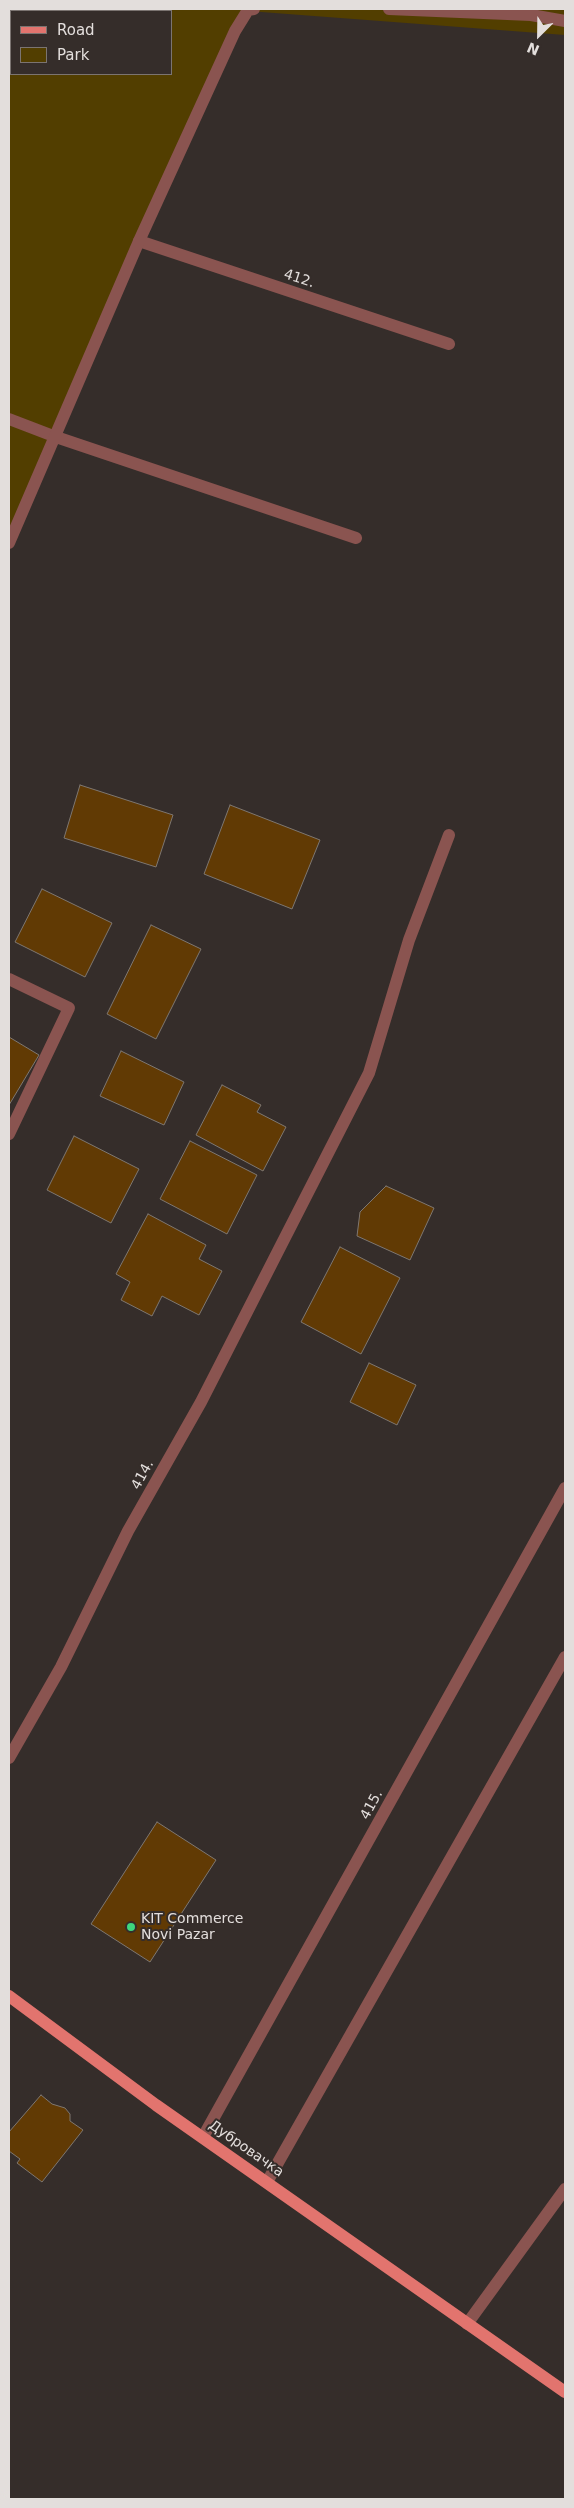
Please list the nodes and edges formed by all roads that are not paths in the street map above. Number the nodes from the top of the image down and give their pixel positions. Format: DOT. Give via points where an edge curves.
graph roads {
  1 [pos="254,9"];
  2 [pos="389,9"];
  3 [pos="565,21"];
  4 [pos="139,242"];
  5 [pos="450,344"];
  6 [pos="9,419"];
  7 [pos="56,437"];
  8 [pos="356,538"];
  9 [pos="9,543"];
  10 [pos="449,835"];
  11 [pos="9,979"];
  12 [pos="9,1134"];
  13 [pos="565,1488"];
  14 [pos="565,1657"];
  15 [pos="9,1758"];
  16 [pos="9,1996"];
  17 [pos="203,2137"];
  18 [pos="267,2182"];
  19 [pos="565,2189"];
  20 [pos="467,2324"];
  21 [pos="565,2392"];
  1 -- 4 [label="street" via="248,10 235,31"];
  2 -- 3 [label="street" via="531,15"];
  4 -- 5 [label="street, 412."];
  4 -- 7 [label="street"];
  6 -- 7 [label="street"];
  7 -- 8 [label="street"];
  7 -- 9 [label="street"];
  10 -- 15 [label="street, 414." via="409,940 369,1073 201,1402 128,1531 61,1667"];
  11 -- 12 [label="street" via="69,1008"];
  13 -- 17 [label="street, 415."];
  14 -- 18 [label="street"];
  16 -- 17 [label="main road, Дубровачка" via="156,2106"];
  17 -- 18 [label="main road, Дубровачка"];
  18 -- 20 [label="main road, Дубровачка"];
  19 -- 20 [label="street"];
  20 -- 21 [label="main road, Дубровачка"];
}
